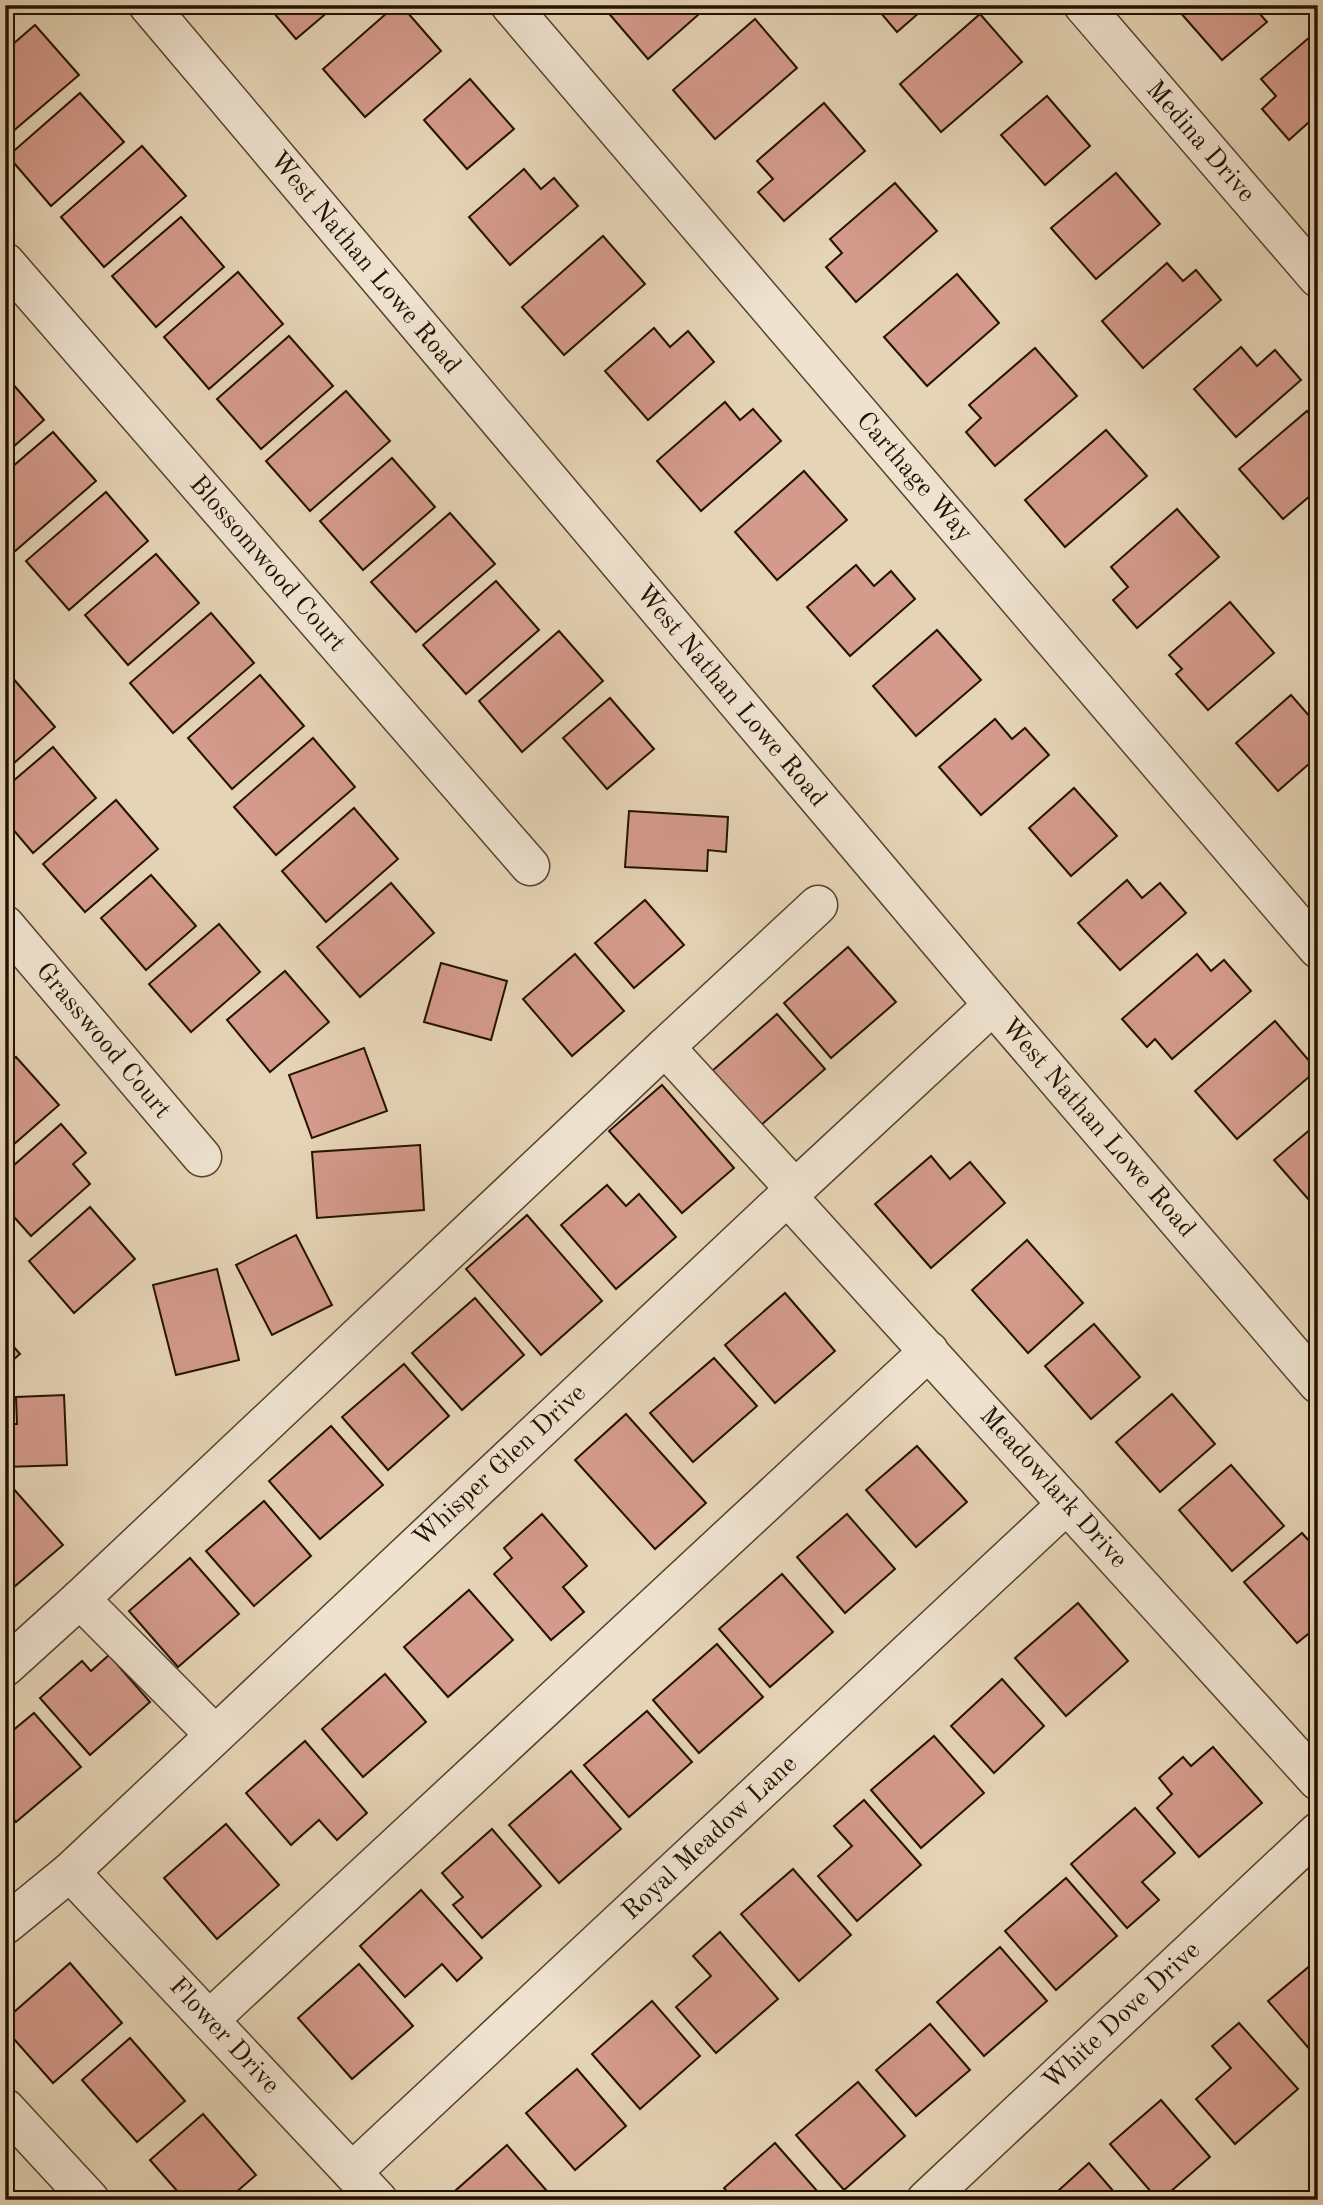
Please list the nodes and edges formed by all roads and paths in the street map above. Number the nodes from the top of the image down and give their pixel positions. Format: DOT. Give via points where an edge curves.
graph roads {
  1 [pos="148,5"];
  2 [pos="510,5"];
  3 [pos="1083,5"];
  4 [pos="5,262"];
  5 [pos="1318,278"];
  6 [pos="530,866"];
  7 [pos="818,905"];
  8 [pos="5,925"];
  9 [pos="1318,949"];
  10 [pos="993,1005"];
  11 [pos="665,1047"];
  12 [pos="201,1157"];
  13 [pos="791,1192"];
  14 [pos="929,1351"];
  15 [pos="1318,1384"];
  16 [pos="1067,1504"];
  17 [pos="80,1599"];
  18 [pos="5,1667"];
  19 [pos="215,1735"];
  20 [pos="1318,1781"];
  21 [pos="1318,1832"];
  22 [pos="70,1871"];
  23 [pos="5,1925"];
  24 [pos="209,2020"];
  25 [pos="5,2108"];
  26 [pos="352,2172"];
  27 [pos="90,2200"];
  28 [pos="378,2200"];
  29 [pos="926,2200"];
  1 -- 10 [label="street, West Nathan Lowe Road"];
  2 -- 9 [label="street, Carthage Way"];
  3 -- 5 [label="street, Medina Drive"];
  4 -- 6 [label="street, Blossomwood Court"];
  7 -- 11 [label="street"];
  8 -- 12 [label="street, Grasswood Court"];
  10 -- 13 [label="street, Whisper Glen Drive"];
  10 -- 15 [label="street, West Nathan Lowe Road"];
  11 -- 13 [label="street, Meadowlark Drive"];
  11 -- 17 [label="street"];
  13 -- 14 [label="street, Meadowlark Drive"];
  13 -- 19 [label="street, Whisper Glen Drive"];
  14 -- 16 [label="street, Meadowlark Drive"];
  14 -- 24 [label="street"];
  16 -- 20 [label="street, Meadowlark Drive"];
  16 -- 26 [label="street, Royal Meadow Lane"];
  17 -- 18 [label="street"];
  17 -- 19 [label="street"];
  19 -- 22 [label="street, Whisper Glen Drive"];
  21 -- 29 [label="street, White Dove Drive"];
  22 -- 23 [label="street, Whisper Glen Drive"];
  22 -- 24 [label="street, Flower Drive"];
  24 -- 26 [label="street, Flower Drive"];
  25 -- 27 [label="street"];
  26 -- 28 [label="street, Flower Drive"];
}
